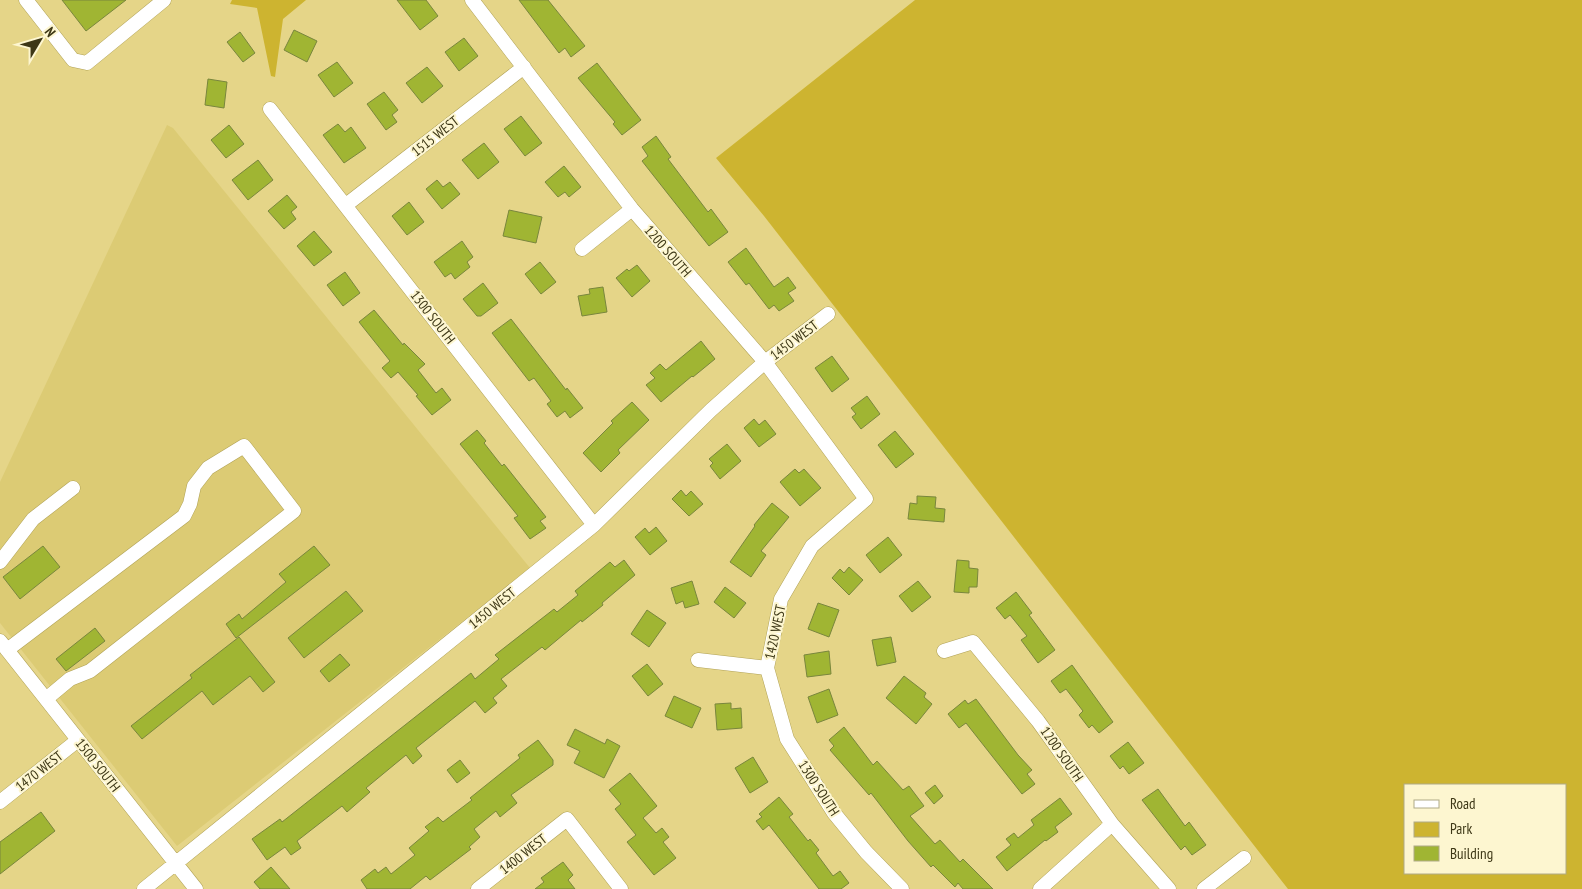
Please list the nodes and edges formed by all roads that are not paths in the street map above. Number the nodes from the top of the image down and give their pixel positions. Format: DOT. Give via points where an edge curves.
graph roads {
  1 [pos="26,0"];
  2 [pos="164,0"];
  3 [pos="472,0"];
  4 [pos="524,67"];
  5 [pos="270,109"];
  6 [pos="346,205"];
  7 [pos="632,209"];
  8 [pos="582,249"];
  9 [pos="828,314"];
  10 [pos="765,362"];
  11 [pos="73,488"];
  12 [pos="866,499"];
  13 [pos="594,525"];
  14 [pos="0,562"];
  15 [pos="4,645"];
  16 [pos="944,651"];
  17 [pos="698,660"];
  18 [pos="768,668"];
  19 [pos="46,699"];
  20 [pos="78,740"];
  21 [pos="0,802"];
  22 [pos="1112,824"];
  23 [pos="1244,858"];
  24 [pos="176,863"];
  25 [pos="144,889"];
  26 [pos="196,889"];
  27 [pos="478,889"];
  28 [pos="621,889"];
  29 [pos="902,889"];
  30 [pos="1040,889"];
  31 [pos="1169,889"];
  32 [pos="1204,889"];
  1 -- 2 [label="street" via="73,60 88,63"];
  3 -- 4 [label="street, 1200 SOUTH"];
  4 -- 6 [label="street, 1515 WEST"];
  4 -- 7 [label="street, 1200 SOUTH"];
  5 -- 6 [label="street, 1300 SOUTH"];
  6 -- 13 [label="street, 1300 SOUTH"];
  7 -- 8 [label="street"];
  7 -- 10 [label="street, 1200 SOUTH"];
  9 -- 10 [label="street, 1450 WEST"];
  10 -- 12 [label="street, 1200 SOUTH"];
  10 -- 13 [label="street, 1450 WEST" via="711,410"];
  11 -- 14 [label="street" via="33,519"];
  12 -- 18 [label="street, 1420 WEST" via="812,546 782,599"];
  13 -- 24 [label="street, 1450 WEST"];
  15 -- 19 [label="street, 1500 SOUTH"];
  15 -- 19 [label="street" via="184,516 194,486 208,468 244,446 294,510 90,670 70,679"];
  16 -- 22 [label="street, 1200 SOUTH" via="973,642 1038,721"];
  17 -- 18 [label="street, 1420 WEST"];
  18 -- 29 [label="street, 1300 SOUTH" via="787,739 834,813"];
  19 -- 20 [label="street, 1500 SOUTH"];
  20 -- 21 [label="street, 1470 WEST"];
  20 -- 24 [label="street, 1500 SOUTH"];
  22 -- 30 [label="street"];
  22 -- 31 [label="street, 1200 SOUTH"];
  23 -- 32 [label="street"];
  24 -- 25 [label="street, 1450 WEST"];
  24 -- 26 [label="street, 1500 SOUTH"];
  27 -- 28 [label="street, 1400 WEST" via="567,819"];
}
